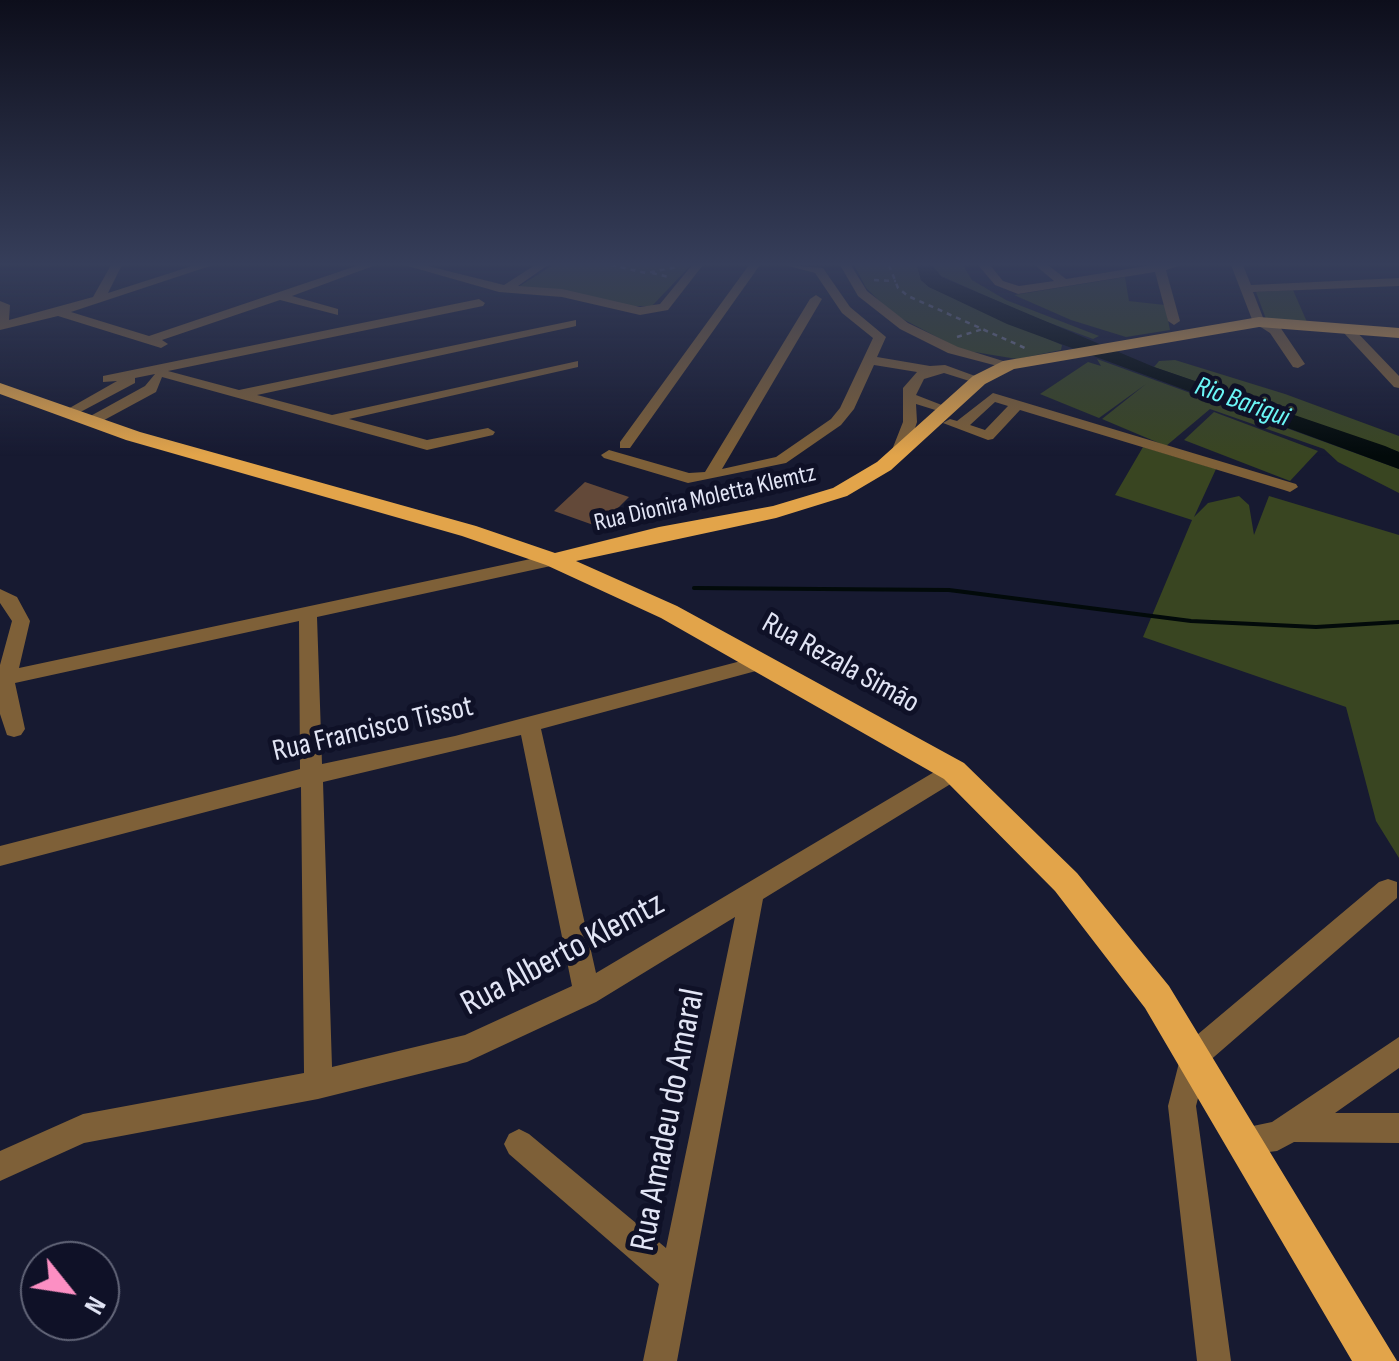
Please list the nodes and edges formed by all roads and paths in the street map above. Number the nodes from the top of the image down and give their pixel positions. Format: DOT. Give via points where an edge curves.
graph roads {
  1 [pos="113,329"];
  2 [pos="184,329"];
  3 [pos="365,329"];
  4 [pos="551,329"];
  5 [pos="710,329"];
  6 [pos="798,329"];
  7 [pos="869,329"];
  8 [pos="910,329"];
  9 [pos="982,329"];
  10 [pos="985,329"];
  11 [pos="1219,329"];
  12 [pos="1271,329"];
  13 [pos="1341,329"];
  14 [pos="1347,329"];
  15 [pos="1399,332"];
  16 [pos="150,340"];
  17 [pos="936,344"];
  18 [pos="168,346"];
  19 [pos="1054,356"];
  20 [pos="870,360"];
  21 [pos="573,364"];
  22 [pos="1298,364"];
  23 [pos="1010,365"];
  24 [pos="930,370"];
  25 [pos="150,376"];
  26 [pos="108,379"];
  27 [pos="979,380"];
  28 [pos="1399,384"];
  29 [pos="4,393"];
  30 [pos="240,394"];
  31 [pos="909,397"];
  32 [pos="1018,404"];
  33 [pos="940,414"];
  34 [pos="79,419"];
  35 [pos="331,419"];
  36 [pos="960,426"];
  37 [pos="488,432"];
  38 [pos="625,446"];
  39 [pos="609,455"];
  40 [pos="898,455"];
  41 [pos="710,476"];
  42 [pos="1290,488"];
  43 [pos="554,560"];
  44 [pos="0,595"];
  45 [pos="308,615"];
  46 [pos="760,664"];
  47 [pos="4,678"];
  48 [pos="529,724"];
  49 [pos="14,728"];
  50 [pos="954,771"];
  51 [pos="311,775"];
  52 [pos="0,856"];
  53 [pos="1388,890"];
  54 [pos="752,894"];
  55 [pos="587,992"];
  56 [pos="1399,1051"];
  57 [pos="1194,1055"];
  58 [pos="318,1085"];
  59 [pos="1334,1095"];
  60 [pos="1292,1127"];
  61 [pos="1352,1128"];
  62 [pos="1399,1128"];
  63 [pos="1244,1140"];
  64 [pos="519,1144"];
  65 [pos="0,1166"];
  66 [pos="676,1277"];
  67 [pos="660,1361"];
  68 [pos="1214,1361"];
  69 [pos="1376,1361"];
  1 -- 16 [label="street"];
  2 -- 16 [label="street"];
  3 -- 25 [label="street"];
  4 -- 30 [label="street"];
  5 -- 38 [label="street"];
  6 -- 41 [label="street"];
  7 -- 20 [label="street" via="880,337"];
  8 -- 17 [label="street"];
  9 -- 17 [label="path"];
  10 -- 19 [label="path"];
  11 -- 19 [label="main road, Rua Dionira Moletta Klemtz"];
  12 -- 22 [label="street"];
  13 -- 14 [label="main road, Rua Dionira Moletta Klemtz"];
  14 -- 15 [label="main road, Rua Dionira Moletta Klemtz"];
  14 -- 28 [label="street"];
  16 -- 18 [label="street"];
  17 -- 23 [label="street"];
  19 -- 23 [label="main road, Rua Dionira Moletta Klemtz"];
  20 -- 24 [label="street"];
  20 -- 41 [label="street" via="843,415 810,443 769,464"];
  21 -- 35 [label="street"];
  23 -- 27 [label="main road, Rua Dionira Moletta Klemtz"];
  24 -- 27 [label="street"];
  24 -- 31 [label="street" via="914,382"];
  25 -- 26 [label="street"];
  25 -- 30 [label="street"];
  25 -- 34 [label="street"];
  25 -- 34 [label="street" via="150,388"];
  27 -- 33 [label="main road, Rua Dionira Moletta Klemtz"];
  29 -- 34 [label="main road, Rua Rezala Simão"];
  30 -- 35 [label="street"];
  31 -- 33 [label="street"];
  31 -- 40 [label="street" via="910,422"];
  32 -- 36 [label="street" via="993,397"];
  32 -- 36 [label="street" via="988,436"];
  32 -- 42 [label="street"];
  33 -- 36 [label="street"];
  33 -- 40 [label="main road, Rua Dionira Moletta Klemtz"];
  34 -- 43 [label="main road, Rua Rezala Simão"];
  35 -- 37 [label="street" via="430,445"];
  39 -- 41 [label="street" via="688,478"];
  40 -- 43 [label="main road, Rua Dionira Moletta Klemtz" via="858,484 810,503"];
  43 -- 45 [label="street"];
  43 -- 46 [label="main road, Rua Rezala Simão" via="669,612"];
  44 -- 47 [label="street" via="11,601 20,621"];
  45 -- 47 [label="street"];
  45 -- 51 [label="street"];
  46 -- 48 [label="street, Rua Francisco Tissot"];
  46 -- 50 [label="main road, Rua Rezala Simão"];
  47 -- 49 [label="street"];
  48 -- 51 [label="street, Rua Francisco Tissot"];
  48 -- 55 [label="street"];
  50 -- 54 [label="street, Rua Alberto Klemtz"];
  50 -- 57 [label="main road, Rua Rezala Simão" via="1066,882 1158,996"];
  51 -- 52 [label="street, Rua Francisco Tissot"];
  51 -- 58 [label="street"];
  53 -- 57 [label="street"];
  54 -- 55 [label="street, Rua Alberto Klemtz"];
  54 -- 66 [label="street, Rua Amadeu do Amaral"];
  55 -- 58 [label="street, Rua Alberto Klemtz" via="467,1048"];
  56 -- 59 [label="street"];
  57 -- 63 [label="main road, Rua Rezala Simão"];
  57 -- 68 [label="street" via="1182,1106"];
  58 -- 65 [label="street, Rua Alberto Klemtz" via="83,1129"];
  59 -- 60 [label="street"];
  59 -- 61 [label="street"];
  60 -- 61 [label="street"];
  60 -- 63 [label="street"];
  61 -- 62 [label="street"];
  63 -- 69 [label="main road, Rua Rezala Simão"];
  64 -- 66 [label="street"];
  66 -- 67 [label="street, Rua Amadeu do Amaral"];
}
